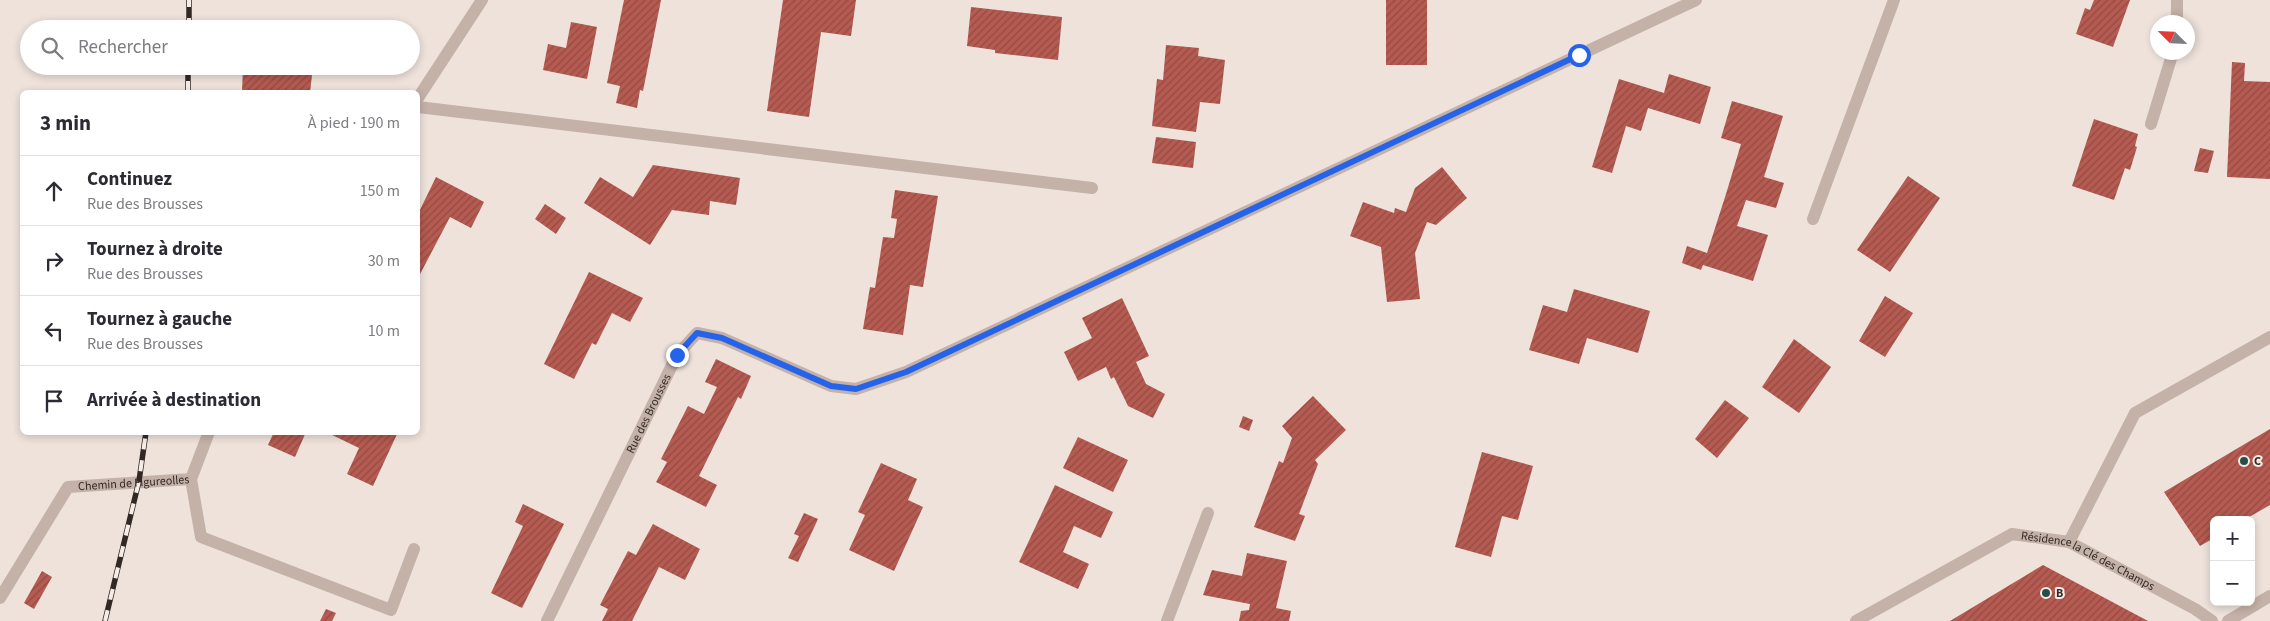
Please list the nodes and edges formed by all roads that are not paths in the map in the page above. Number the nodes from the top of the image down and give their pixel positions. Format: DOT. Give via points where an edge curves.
graph roads {
  1 [pos="482,0"];
  2 [pos="1696,0"];
  3 [pos="1894,0"];
  4 [pos="2177,0"];
  5 [pos="2177,15"];
  6 [pos="2171,60"];
  7 [pos="420,95"];
  8 [pos="420,107"];
  9 [pos="2151,124"];
  10 [pos="1092,188"];
  11 [pos="1813,219"];
  12 [pos="2270,337"];
  13 [pos="208,435"];
  14 [pos="191,479"];
  15 [pos="1208,513"];
  16 [pos="2069,542"];
  17 [pos="414,549"];
  18 [pos="2270,596"];
  19 [pos="0,598"];
  20 [pos="547,621"];
  21 [pos="1167,621"];
  22 [pos="1856,621"];
  23 [pos="2212,621"];
  24 [pos="2228,621"];
  1 -- 7 [label="street"];
  2 -- 20 [label="street, Rue des Brousses" via="906,372 856,389 831,386 722,338 697,333 677,355"];
  3 -- 11 [label="street"];
  4 -- 5 [label="street"];
  6 -- 9 [label="street"];
  8 -- 10 [label="street"];
  12 -- 16 [label="street" via="2135,413"];
  13 -- 14 [label="street, Chemin de Figureolles"];
  14 -- 17 [label="street" via="201,537 391,610"];
  14 -- 19 [label="street, Chemin de Figureolles" via="68,487"];
  15 -- 21 [label="street"];
  16 -- 22 [label="street, Résidence la Clé des Champs" via="2012,534"];
  16 -- 23 [label="street, Résidence la Clé des Champs"];
  18 -- 24 [label="street"];
}
